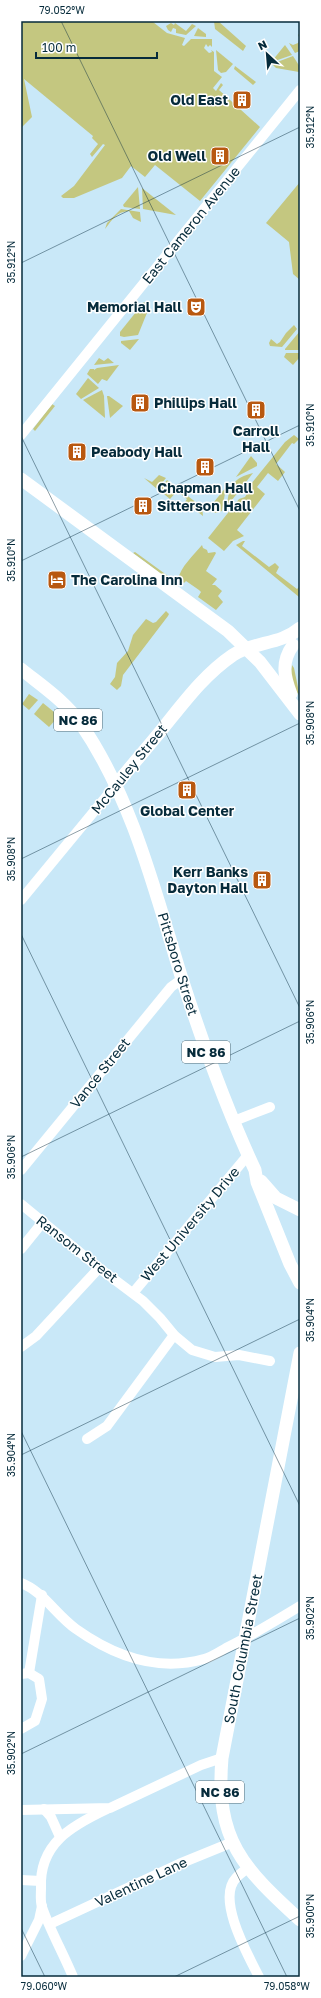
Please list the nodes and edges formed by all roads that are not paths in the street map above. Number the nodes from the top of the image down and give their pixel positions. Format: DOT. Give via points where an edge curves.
graph roads {
  1 [pos="300,90"];
  2 [pos="21,435"];
  3 [pos="21,479"];
  4 [pos="300,628"];
  5 [pos="296,642"];
  6 [pos="248,649"];
  7 [pos="21,669"];
  8 [pos="297,710"];
  9 [pos="115,786"];
  10 [pos="21,900"];
  11 [pos="182,979"];
  12 [pos="270,1107"];
  13 [pos="234,1121"];
  14 [pos="248,1155"];
  15 [pos="21,1170"];
  16 [pos="255,1170"];
  17 [pos="21,1204"];
  18 [pos="300,1210"];
  19 [pos="42,1223"];
  20 [pos="21,1249"];
  21 [pos="99,1268"];
  22 [pos="300,1283"];
  23 [pos="133,1294"];
  24 [pos="174,1335"];
  25 [pos="21,1347"];
  26 [pos="300,1353"];
  27 [pos="270,1361"];
  28 [pos="87,1439"];
  29 [pos="21,1583"];
  30 [pos="42,1596"];
  31 [pos="300,1606"];
  32 [pos="244,1639"];
  33 [pos="25,1674"];
  34 [pos="21,1729"];
  35 [pos="222,1758"];
  36 [pos="110,1808"];
  37 [pos="44,1809"];
  38 [pos="21,1810"];
  39 [pos="60,1837"];
  40 [pos="233,1842"];
  41 [pos="248,1868"];
  42 [pos="21,1880"];
  43 [pos="41,1881"];
  44 [pos="42,1906"];
  45 [pos="300,1920"];
  46 [pos="50,1924"];
  47 [pos="21,1956"];
  48 [pos="73,1977"];
  49 [pos="259,1977"];
  1 -- 2 [label="street, East Cameron Avenue"];
  3 -- 6 [label="main road" via="213,619"];
  4 -- 6 [label="main road, McCauley Street" via="284,639"];
  5 -- 6 [label="main road" via="280,650 265,652"];
  5 -- 8 [label="main road" via="286,656 284,676"];
  6 -- 8 [label="main road"];
  6 -- 9 [label="main road, McCauley Street" via="233,656 204,680"];
  7 -- 9 [label="main road, Pittsboro Street / NC 86" via="62,702 81,724"];
  9 -- 10 [label="street, McCauley Street"];
  9 -- 11 [label="main road, Pittsboro Street / NC 86" via="156,889"];
  11 -- 13 [label="main road, Pittsboro Street / NC 86" via="202,1041"];
  11 -- 15 [label="street, Vance Street" via="171,987"];
  12 -- 13 [label="street"];
  13 -- 14 [label="main road, Pittsboro Street / NC 86"];
  14 -- 16 [label="main road, Pittsboro Street / NC 86"];
  14 -- 23 [label="street, West University Drive"];
  16 -- 18 [label="main road" via="276,1198"];
  16 -- 22 [label="main road, Pittsboro Street / NC 86" via="257,1182"];
  17 -- 19 [label="street, Ransom Street"];
  19 -- 20 [label="street"];
  19 -- 21 [label="street, Ransom Street"];
  21 -- 23 [label="street, Ransom Street"];
  21 -- 25 [label="street" via="36,1336"];
  23 -- 24 [label="street, Ransom Street" via="160,1318"];
  24 -- 27 [label="street, Ransom Street" via="192,1350 208,1356 239,1355"];
  24 -- 28 [label="street" via="107,1426"];
  26 -- 32 [label="main road, South Columbia Street / NC 86"];
  29 -- 30 [label="street" via="30,1586"];
  30 -- 32 [label="street" via="64,1620 91,1640 140,1661 175,1665 205,1659"];
  30 -- 33 [label="street"];
  31 -- 32 [label="street"];
  32 -- 35 [label="main road, South Columbia Street / NC 86"];
  33 -- 34 [label="street" via="39,1679 42,1699 35,1721"];
  35 -- 36 [label="street" via="201,1765"];
  35 -- 40 [label="main road, South Columbia Street / NC 86" via="221,1799"];
  36 -- 37 [label="street"];
  36 -- 39 [label="street" via="79,1822"];
  37 -- 38 [label="street"];
  37 -- 39 [label="street" via="51,1817"];
  39 -- 43 [label="street" via="48,1856"];
  40 -- 41 [label="main road, South Columbia Street / NC 86"];
  40 -- 46 [label="street, Valentine Lane" via="172,1867"];
  41 -- 45 [label="main road, South Columbia Street / NC 86"];
  41 -- 49 [label="street" via="235,1878 229,1905"];
  42 -- 43 [label="street"];
  43 -- 44 [label="street"];
  44 -- 46 [label="street"];
  44 -- 47 [label="street" via="39,1920"];
  46 -- 48 [label="street"];
}
